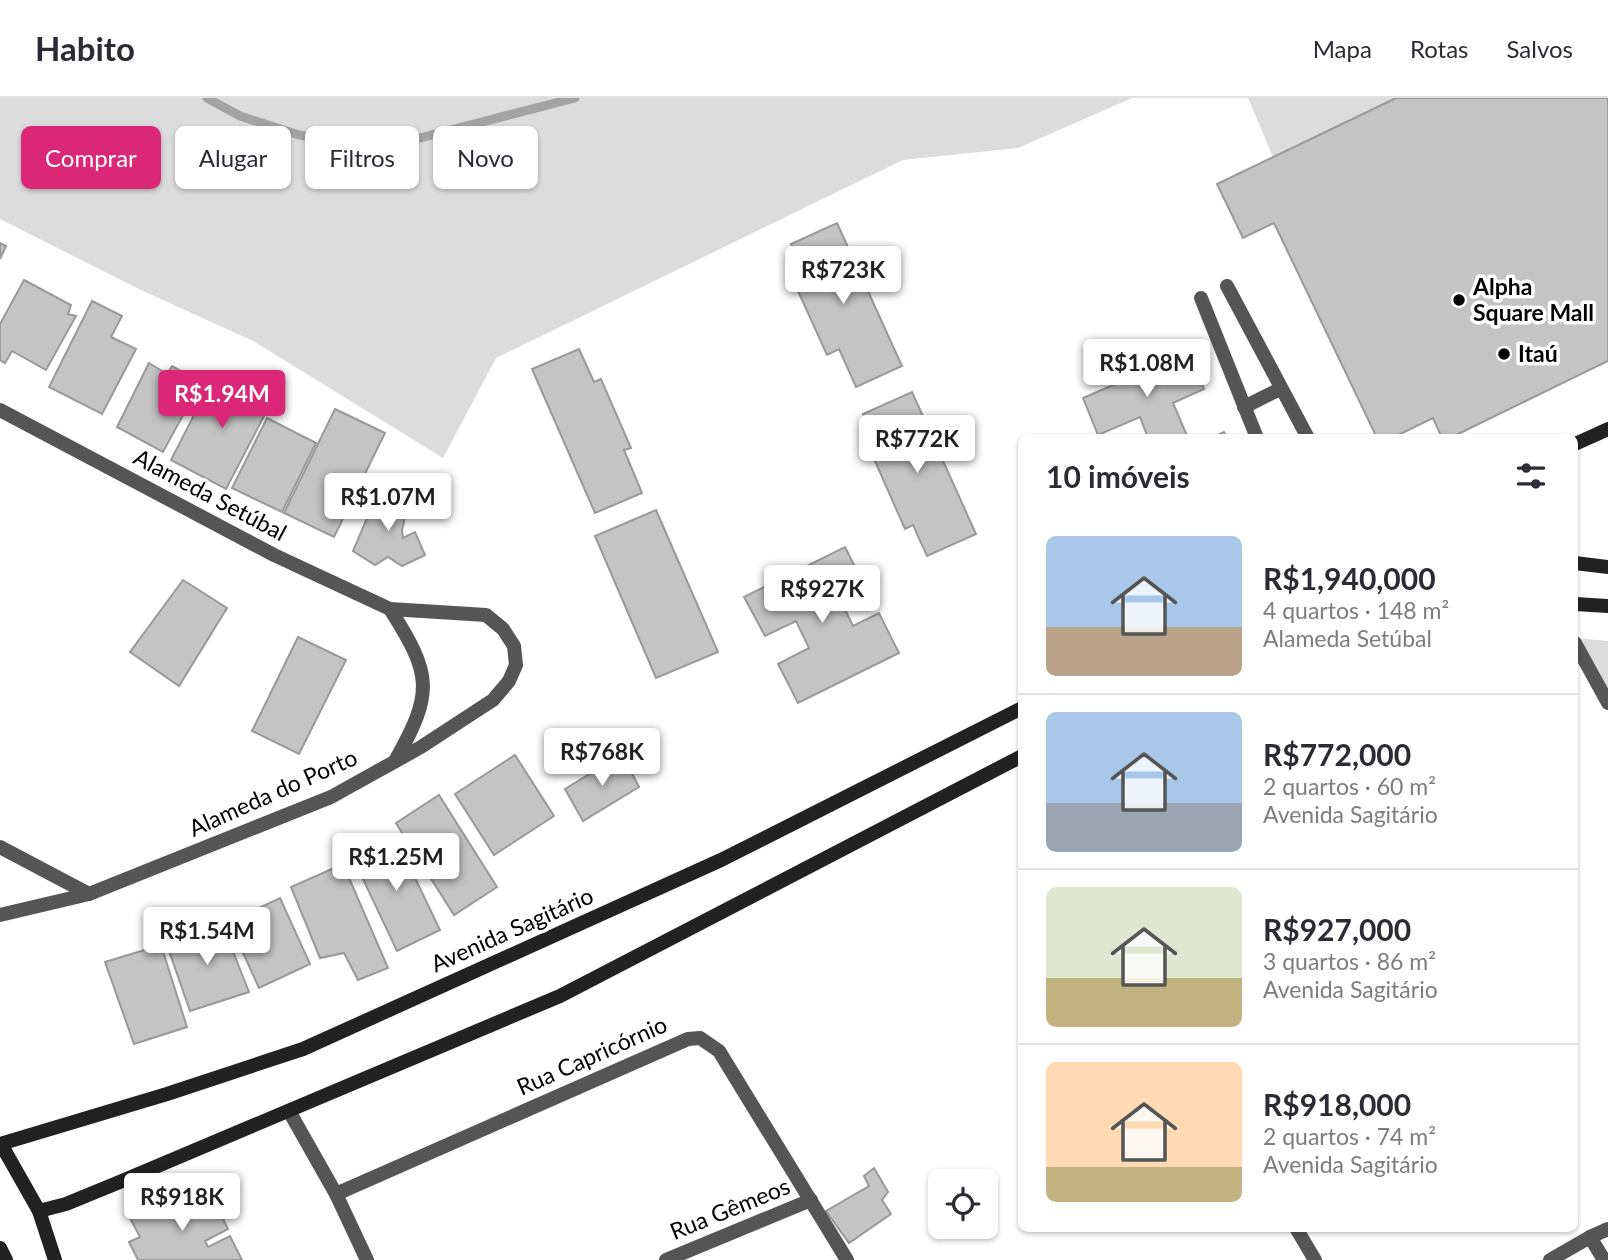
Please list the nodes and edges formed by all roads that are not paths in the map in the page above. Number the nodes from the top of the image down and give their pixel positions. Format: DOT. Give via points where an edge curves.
graph roads {
  1 [pos="1227,286"];
  2 [pos="1201,298"];
  3 [pos="1280,390"];
  4 [pos="1244,407"];
  5 [pos="0,410"];
  6 [pos="1608,429"];
  7 [pos="1255,434"];
  8 [pos="1306,434"];
  9 [pos="1578,443"];
  10 [pos="1578,563"];
  11 [pos="1608,567"];
  12 [pos="1578,604"];
  13 [pos="1608,606"];
  14 [pos="390,608"];
  15 [pos="514,646"];
  16 [pos="1578,649"];
  17 [pos="1608,704"];
  18 [pos="1018,710"];
  19 [pos="1018,758"];
  20 [pos="394,762"];
  21 [pos="0,847"];
  22 [pos="89,894"];
  23 [pos="0,915"];
  24 [pos="289,1111"];
  25 [pos="1,1144"];
  26 [pos="336,1194"];
  27 [pos="811,1200"];
  28 [pos="39,1211"];
  29 [pos="1608,1229"];
  30 [pos="1298,1232"];
  31 [pos="1590,1237"];
  32 [pos="0,1248"];
  33 [pos="6,1260"];
  34 [pos="55,1260"];
  35 [pos="367,1260"];
  36 [pos="666,1260"];
  37 [pos="846,1260"];
  38 [pos="1315,1260"];
  39 [pos="1550,1260"];
  40 [pos="1604,1260"];
  1 -- 3 [label="street"];
  2 -- 4 [label="street"];
  3 -- 4 [label="street"];
  3 -- 8 [label="street"];
  4 -- 7 [label="street"];
  5 -- 14 [label="street, Alameda Setúbal" via="274,555"];
  6 -- 9 [label="street"];
  10 -- 11 [label="street"];
  12 -- 13 [label="street"];
  14 -- 15 [label="street, Alameda Setúbal" via="486,615"];
  14 -- 20 [label="street" via="422,668 423,698 416,724"];
  15 -- 20 [label="street, Alameda do Porto" via="516,665 493,700"];
  16 -- 17 [label="street"];
  18 -- 25 [label="street, Avenida Sagitário" via="721,860 303,1049"];
  19 -- 24 [label="street" via="560,996"];
  20 -- 22 [label="street, Alameda do Porto" via="320,802"];
  21 -- 22 [label="street"];
  22 -- 23 [label="street, Alameda do Porto"];
  24 -- 26 [label="street"];
  24 -- 28 [label="street" via="66,1204"];
  25 -- 28 [label="street"];
  26 -- 27 [label="street, Rua Capricórnio" via="688,1039 701,1038 719,1051"];
  26 -- 35 [label="street"];
  27 -- 36 [label="street, Rua Gêmeos"];
  27 -- 37 [label="street, Rua Capricórnio"];
  28 -- 34 [label="street"];
  29 -- 31 [label="street"];
  30 -- 38 [label="street"];
  31 -- 39 [label="street"];
  31 -- 40 [label="street"];
  32 -- 33 [label="street"];
}
